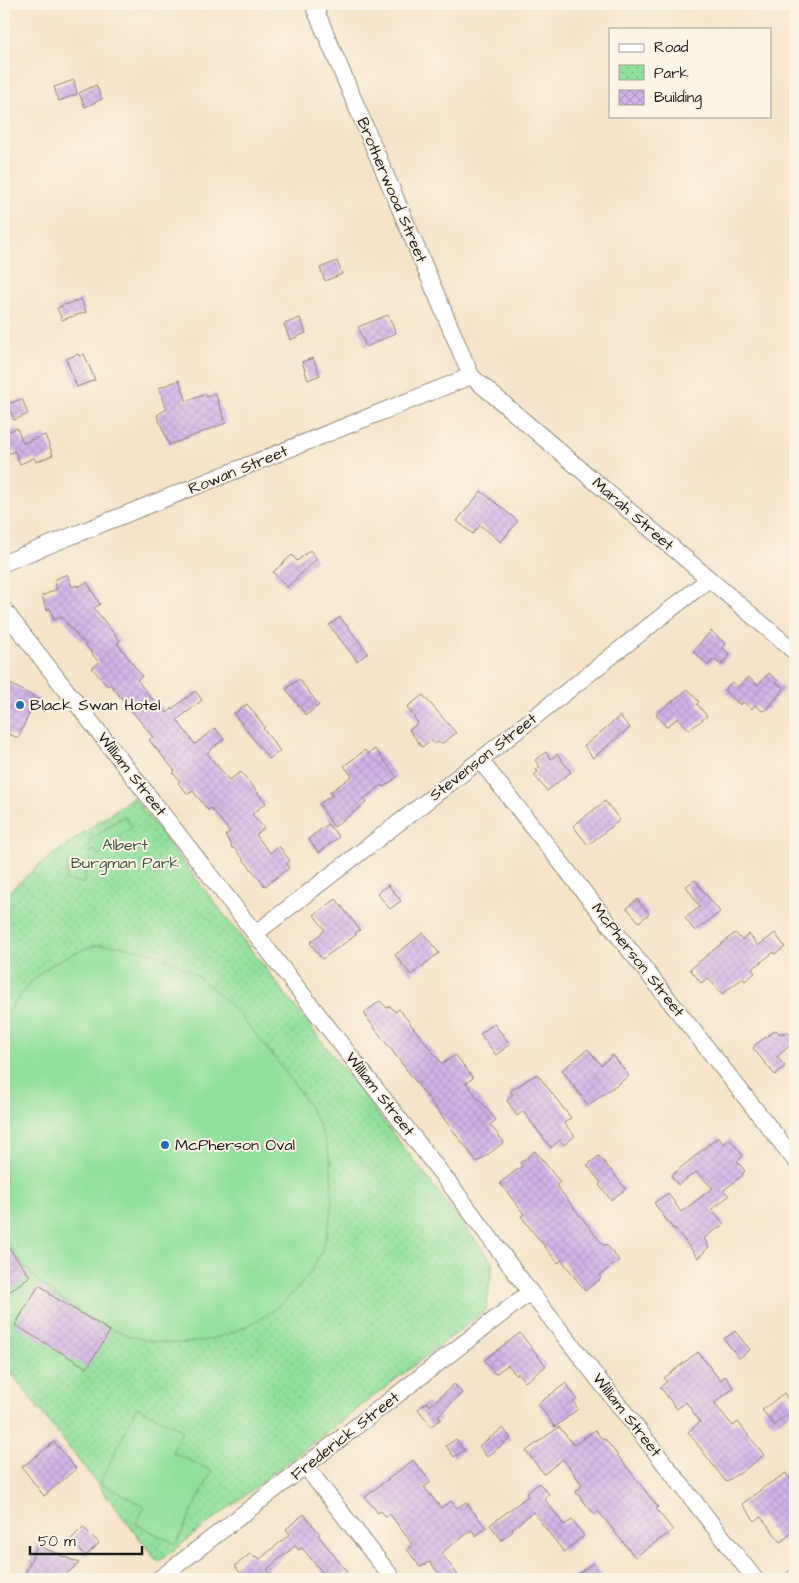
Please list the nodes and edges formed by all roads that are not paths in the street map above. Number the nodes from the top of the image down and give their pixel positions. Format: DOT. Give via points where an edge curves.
graph roads {
  1 [pos="313,4"];
  2 [pos="471,376"];
  3 [pos="4,563"];
  4 [pos="709,579"];
  5 [pos="4,610"];
  6 [pos="795,652"];
  7 [pos="480,760"];
  8 [pos="256,933"];
  9 [pos="795,1160"];
  10 [pos="530,1292"];
  11 [pos="306,1467"];
  12 [pos="159,1579"];
  13 [pos="393,1579"];
  14 [pos="754,1579"];
  1 -- 2 [label="street, Brotherwood Street"];
  2 -- 3 [label="street, Rowan Street"];
  2 -- 4 [label="street, Marah Street"];
  4 -- 6 [label="street, Marah Street"];
  4 -- 7 [label="street, Stevenson Street"];
  5 -- 8 [label="street, William Street"];
  7 -- 8 [label="street, Stevenson Street"];
  7 -- 9 [label="street, McPherson Street"];
  8 -- 10 [label="street, William Street"];
  10 -- 11 [label="street, Frederick Street"];
  10 -- 14 [label="street, William Street"];
  11 -- 12 [label="street, Frederick Street"];
  11 -- 13 [label="street"];
}
